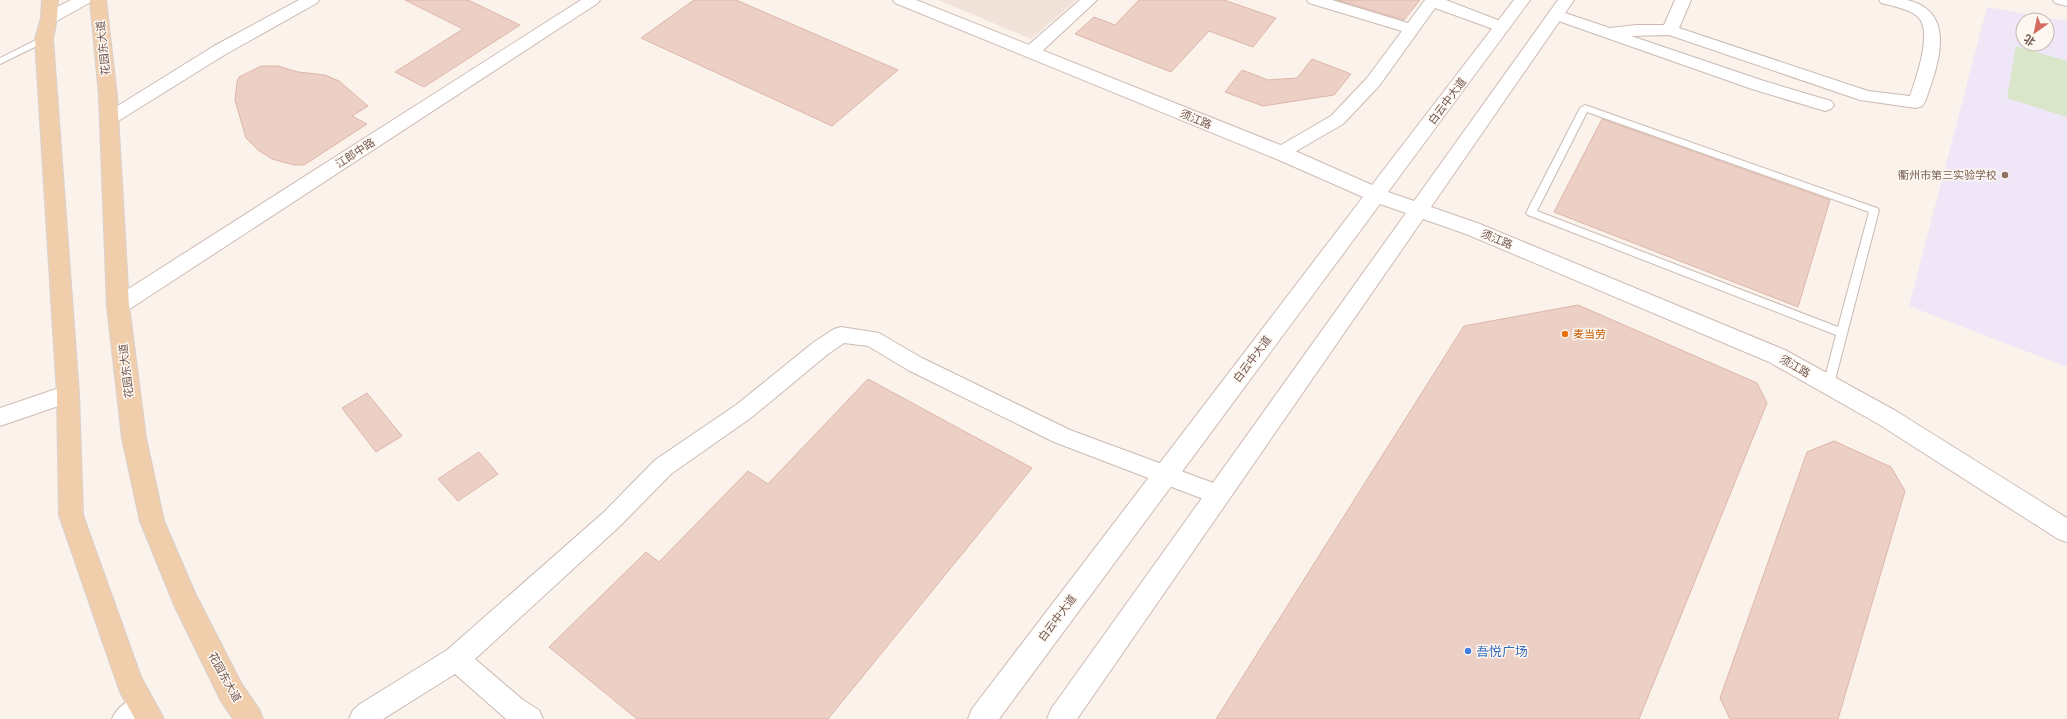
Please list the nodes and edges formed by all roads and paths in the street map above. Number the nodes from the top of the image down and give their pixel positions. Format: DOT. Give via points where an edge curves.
graph roads {
  1 [pos="83,0"];
  2 [pos="98,0"];
  3 [pos="311,0"];
  4 [pos="592,0"];
  5 [pos="901,0"];
  6 [pos="1089,0"];
  7 [pos="1315,0"];
  8 [pos="1435,0"];
  9 [pos="1522,0"];
  10 [pos="1683,0"];
  11 [pos="1887,0"];
  12 [pos="2061,0"];
  13 [pos="2067,1"];
  14 [pos="51,5"];
  15 [pos="1561,7"];
  16 [pos="1502,27"];
  17 [pos="1412,29"];
  18 [pos="1670,30"];
  19 [pos="1609,33"];
  20 [pos="44,39"];
  21 [pos="1031,52"];
  22 [pos="0,61"];
  23 [pos="1825,105"];
  24 [pos="109,119"];
  25 [pos="1280,153"];
  26 [pos="1376,195"];
  27 [pos="1419,211"];
  28 [pos="118,306"];
  29 [pos="1842,333"];
  30 [pos="1829,385"];
  31 [pos="68,394"];
  32 [pos="0,417"];
  33 [pos="1165,475"];
  34 [pos="1219,495"];
  35 [pos="2067,531"];
  36 [pos="456,659"];
  37 [pos="139,715"];
  38 [pos="249,719"];
  39 [pos="362,719"];
  40 [pos="530,719"];
  41 [pos="982,719"];
  42 [pos="1061,719"];
  1 -- 14 [label="main road"];
  2 -- 24 [label="main road, 花园东大道"];
  3 -- 24 [label="street" via="220,50"];
  4 -- 28 [label="main road, 江郎中路"];
  5 -- 21 [label="main road, 须江路"];
  6 -- 21 [label="street"];
  7 -- 17 [label="street"];
  8 -- 16 [label="street" via="1442,5"];
  8 -- 17 [label="street"];
  9 -- 16 [label="main road, 白云中大道"];
  10 -- 18 [label="street"];
  11 -- 18 [label="street" via="1922,11 1930,19 1933,30 1925,78 1916,102 1866,96"];
  12 -- 13 [label="main road"];
  14 -- 20 [label="main road"];
  15 -- 19 [label="street"];
  15 -- 27 [label="main road"];
  16 -- 26 [label="main road, 白云中大道"];
  17 -- 25 [label="street" via="1372,82 1337,120"];
  18 -- 19 [label="street"];
  19 -- 23 [label="street" via="1751,83"];
  20 -- 22 [label="lane"];
  20 -- 31 [label="main road"];
  21 -- 25 [label="main road, 须江路"];
  24 -- 28 [label="main road, 花园东大道"];
  25 -- 26 [label="main road, 须江路"];
  26 -- 27 [label="main road, 须江路"];
  26 -- 33 [label="main road, 白云中大道"];
  27 -- 30 [label="main road, 须江路" via="1473,229 1756,347"];
  27 -- 34 [label="main road"];
  28 -- 38 [label="main road, 花园东大道" via="134,438 152,521 184,599 232,692"];
  29 -- 29 [label="lane" via="1874,210 1585,108 1531,213"];
  29 -- 30 [label="lane"];
  30 -- 35 [label="main road, 须江路" via="1888,418"];
  31 -- 32 [label="main road"];
  31 -- 37 [label="main road" via="71,515"];
  33 -- 34 [label="street"];
  33 -- 36 [label="street" via="1062,436 916,364 872,339 841,335 821,348 744,411 663,467 612,519"];
  33 -- 41 [label="main road, 白云中大道"];
  34 -- 42 [label="main road"];
  36 -- 39 [label="street"];
  36 -- 40 [label="street" via="514,709"];
}
